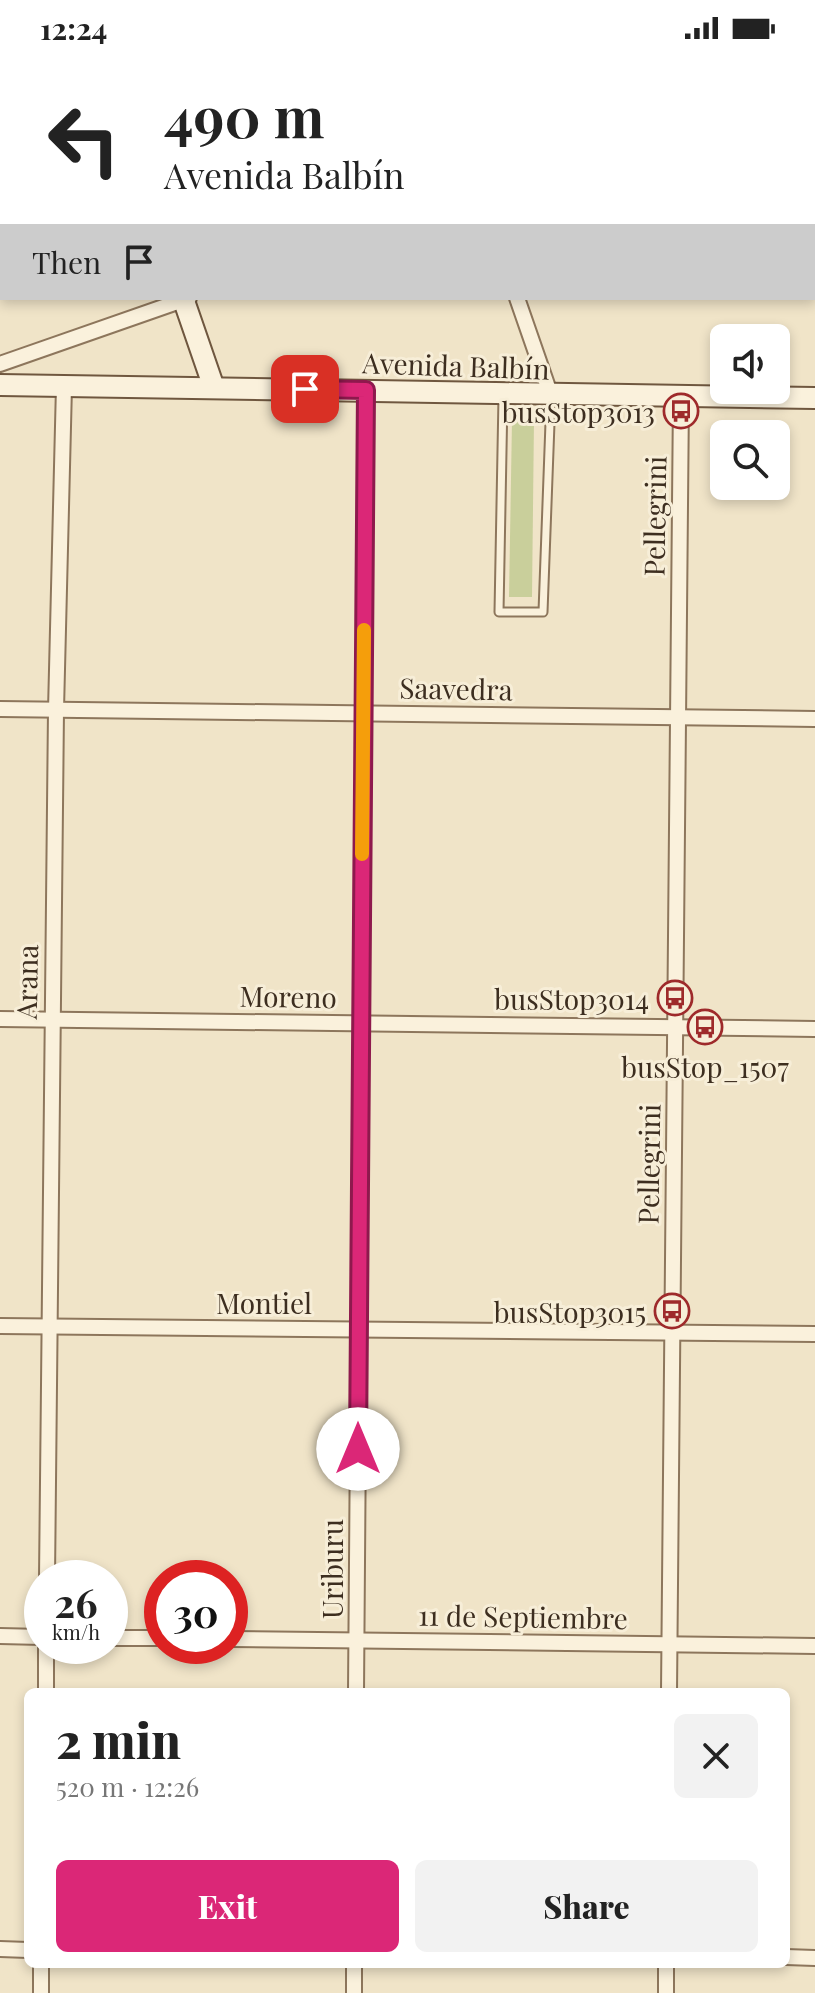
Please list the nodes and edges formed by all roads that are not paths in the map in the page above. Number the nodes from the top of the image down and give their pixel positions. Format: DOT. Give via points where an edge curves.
graph roads {
  1 [pos="182,300"];
  2 [pos="185,300"];
  3 [pos="518,300"];
  4 [pos="0,364"];
  5 [pos="0,385"];
  6 [pos="64,386"];
  7 [pos="214,388"];
  8 [pos="366,390"];
  9 [pos="503,395"];
  10 [pos="551,396"];
  11 [pos="681,397"];
  12 [pos="815,398"];
  13 [pos="0,709"];
  14 [pos="56,710"];
  15 [pos="364,713"];
  16 [pos="678,717"];
  17 [pos="815,719"];
  18 [pos="0,1019"];
  19 [pos="51,1019"];
  20 [pos="361,1022"];
  21 [pos="675,1027"];
  22 [pos="815,1029"];
  23 [pos="0,1326"];
  24 [pos="51,1327"];
  25 [pos="359,1328"];
  26 [pos="672,1332"];
  27 [pos="815,1334"];
  28 [pos="47,1560"];
  29 [pos="0,1636"];
  30 [pos="24,1637"];
  31 [pos="248,1639"];
  32 [pos="356,1640"];
  33 [pos="669,1644"];
  34 [pos="815,1646"];
  35 [pos="46,1664"];
  36 [pos="46,1688"];
  37 [pos="356,1688"];
  38 [pos="669,1688"];
  39 [pos="0,1949"];
  40 [pos="24,1950"];
  41 [pos="790,1957"];
  42 [pos="815,1958"];
  43 [pos="41,1968"];
  44 [pos="354,1968"];
  45 [pos="666,1968"];
  46 [pos="41,1993"];
  47 [pos="354,1993"];
  48 [pos="666,1993"];
  1 -- 4 [label="street"];
  2 -- 7 [label="main road"];
  3 -- 10 [label="street"];
  5 -- 6 [label="main road, Avenida Balbín"];
  6 -- 7 [label="main road, Avenida Balbín"];
  6 -- 14 [label="street, Arana"];
  7 -- 8 [label="main road, Avenida Balbín"];
  8 -- 9 [label="main road, Avenida Balbín"];
  8 -- 15 [label="street, Uriburu"];
  9 -- 10 [label="main road, Avenida Balbín"];
  9 -- 10 [label="lane" via="499,612 543,612"];
  10 -- 11 [label="main road, Avenida Balbín"];
  11 -- 12 [label="main road, Avenida Balbín"];
  11 -- 16 [label="street, Pellegrini"];
  13 -- 14 [label="street, Saavedra"];
  14 -- 15 [label="street, Saavedra"];
  14 -- 19 [label="street, Arana"];
  15 -- 16 [label="street, Saavedra"];
  15 -- 20 [label="street, Uriburu"];
  16 -- 17 [label="street, Saavedra"];
  16 -- 21 [label="street, Pellegrini"];
  18 -- 19 [label="street, Moreno"];
  19 -- 20 [label="street, Moreno"];
  19 -- 24 [label="street, Arana"];
  20 -- 21 [label="street, Moreno"];
  20 -- 25 [label="street, Uriburu"];
  21 -- 22 [label="street, Moreno"];
  21 -- 26 [label="street, Pellegrini"];
  23 -- 24 [label="street, Montiel"];
  24 -- 25 [label="street, Montiel"];
  24 -- 28 [label="street, Arana"];
  25 -- 26 [label="street, Montiel"];
  25 -- 32 [label="street, Uriburu"];
  26 -- 27 [label="street, Montiel"];
  26 -- 33 [label="street, Pellegrini"];
  29 -- 30 [label="street"];
  31 -- 32 [label="street, 11 de Septiembre"];
  32 -- 33 [label="street, 11 de Septiembre"];
  32 -- 37 [label="street, Uriburu"];
  33 -- 34 [label="street, 11 de Septiembre"];
  33 -- 38 [label="street, Pellegrini"];
  35 -- 36 [label="street"];
  39 -- 40 [label="street"];
  41 -- 42 [label="street"];
  43 -- 46 [label="street"];
  44 -- 47 [label="street"];
  45 -- 48 [label="street"];
}
